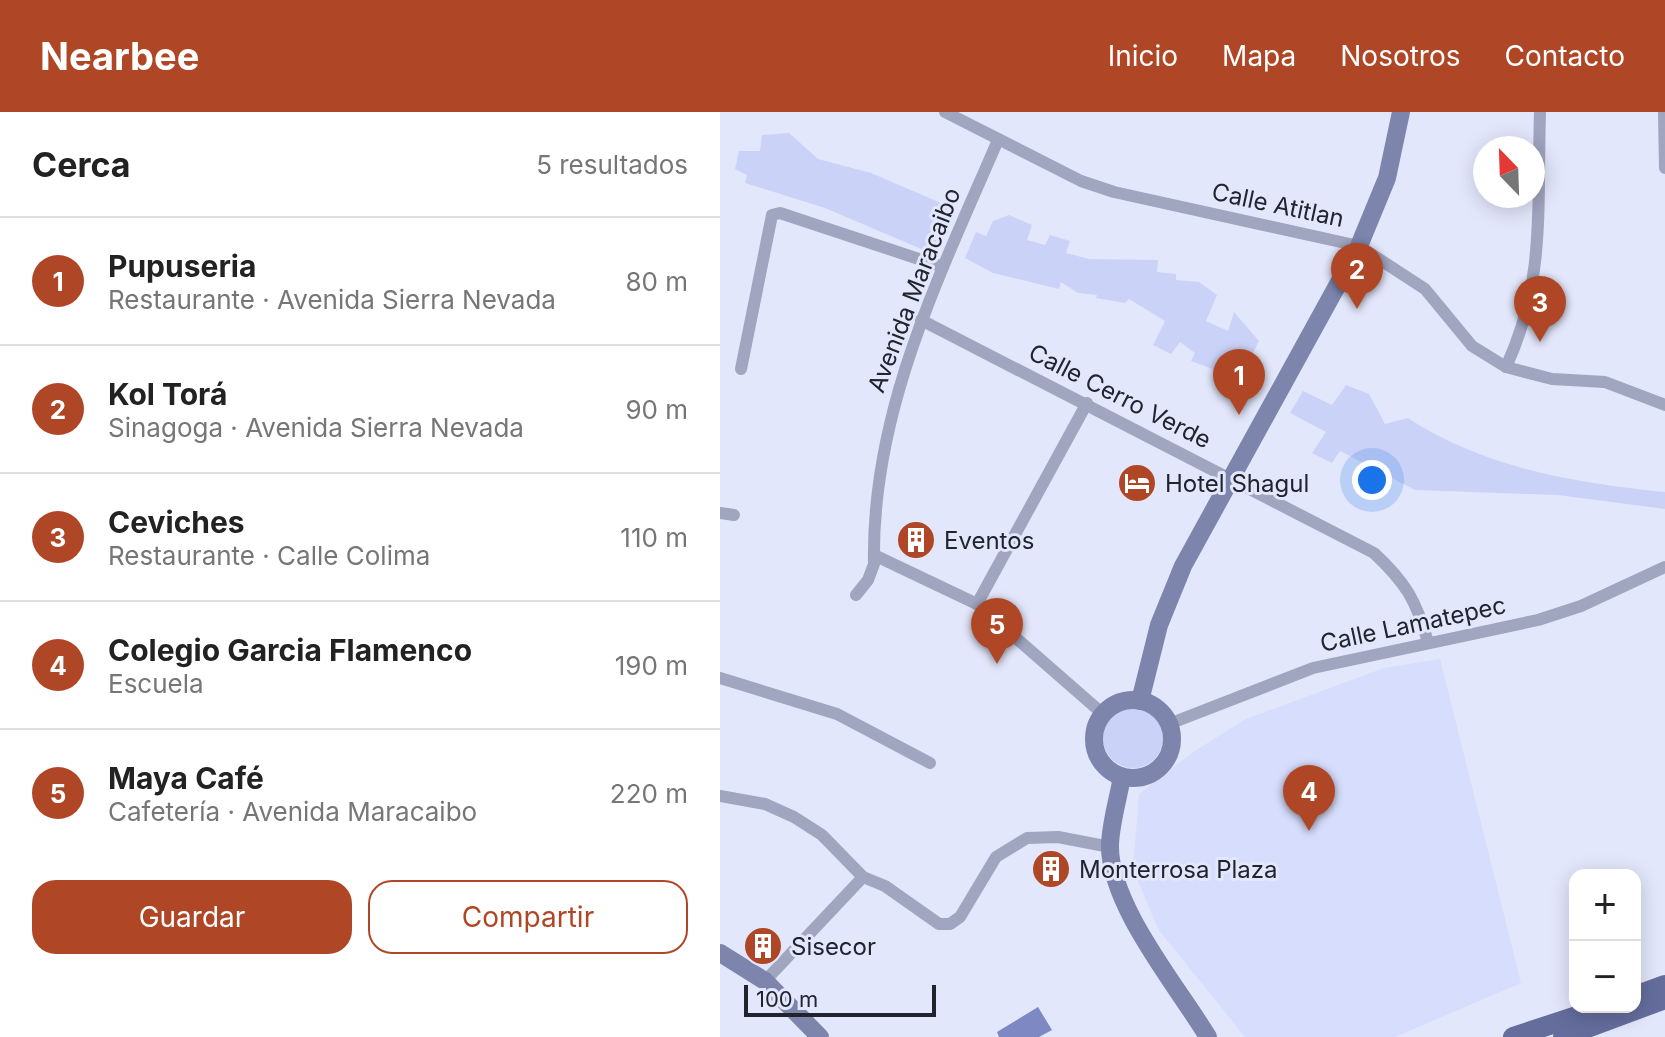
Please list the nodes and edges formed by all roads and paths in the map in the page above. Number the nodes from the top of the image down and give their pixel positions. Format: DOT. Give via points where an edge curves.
graph roads {
  1 [pos="945,112"];
  2 [pos="1401,112"];
  3 [pos="1540,112"];
  4 [pos="1664,112"];
  5 [pos="998,140"];
  6 [pos="1665,168"];
  7 [pos="1359,246"];
  8 [pos="943,267"];
  9 [pos="921,320"];
  10 [pos="1506,367"];
  11 [pos="741,369"];
  12 [pos="1087,403"];
  13 [pos="1664,404"];
  14 [pos="1230,476"];
  15 [pos="720,513"];
  16 [pos="734,515"];
  17 [pos="874,555"];
  18 [pos="1665,567"];
  19 [pos="856,595"];
  20 [pos="977,604"];
  21 [pos="1428,642"];
  22 [pos="720,678"];
  23 [pos="1140,701"];
  24 [pos="1103,714"];
  25 [pos="1169,724"];
  26 [pos="930,763"];
  27 [pos="1122,777"];
  28 [pos="720,796"];
  29 [pos="1110,847"];
  30 [pos="863,877"];
  31 [pos="720,953"];
  32 [pos="765,981"];
  33 [pos="1665,985"];
  34 [pos="1641,994"];
  35 [pos="1665,999"];
  36 [pos="1586,1013"];
  37 [pos="820,1037"];
  38 [pos="1208,1037"];
  39 [pos="1513,1037"];
  40 [pos="1563,1037"];
  1 -- 5 [label="street, Calle Atitlan"];
  2 -- 7 [label="street" via="1387,178"];
  3 -- 10 [label="street" via="1536,276"];
  4 -- 6 [label="street"];
  5 -- 7 [label="street, Calle Atitlan" via="1114,192"];
  5 -- 8 [label="street, Avenida Maracaibo"];
  7 -- 10 [label="street, Calle Atitlan" via="1425,289 1472,346"];
  7 -- 14 [label="street"];
  8 -- 9 [label="street, Avenida Maracaibo"];
  8 -- 11 [label="street" via="857,236 772,215"];
  9 -- 12 [label="street, Calle Cerro Verde"];
  9 -- 17 [label="street, Avenida Maracaibo" via="887,425"];
  10 -- 13 [label="street, Calle Atitlan" via="1552,379 1605,382"];
  12 -- 14 [label="street, Calle Cerro Verde"];
  12 -- 20 [label="street"];
  14 -- 21 [label="street, Calle Cerro Verde" via="1374,553 1411,593"];
  14 -- 23 [label="street" via="1170,596"];
  15 -- 16 [label="street"];
  17 -- 19 [label="street, Avenida Maracaibo" via="868,580"];
  17 -- 20 [label="street"];
  18 -- 21 [label="street, Calle Lamatepec" via="1538,620"];
  20 -- 24 [label="street"];
  21 -- 25 [label="street, Calle Lamatepec" via="1313,668"];
  22 -- 26 [label="street" via="837,714"];
  23 -- 24 [label="street" via="1116,704"];
  23 -- 25 [label="street" via="1158,709"];
  24 -- 27 [label="street" via="1094,745 1103,765"];
  25 -- 27 [label="street" via="1172,745 1162,765 1144,777"];
  27 -- 29 [label="street"];
  28 -- 30 [label="street" via="765,804 794,817 822,835"];
  29 -- 30 [label="street" via="1041,836 1007,847 950,924 924,916 885,886"];
  29 -- 38 [label="street" via="1134,927"];
  30 -- 32 [label="street"];
  31 -- 32 [label="street"];
  32 -- 37 [label="street"];
  33 -- 34 [label="main road"];
  35 -- 40 [label="main road"];
  36 -- 39 [label="main road"];
}
